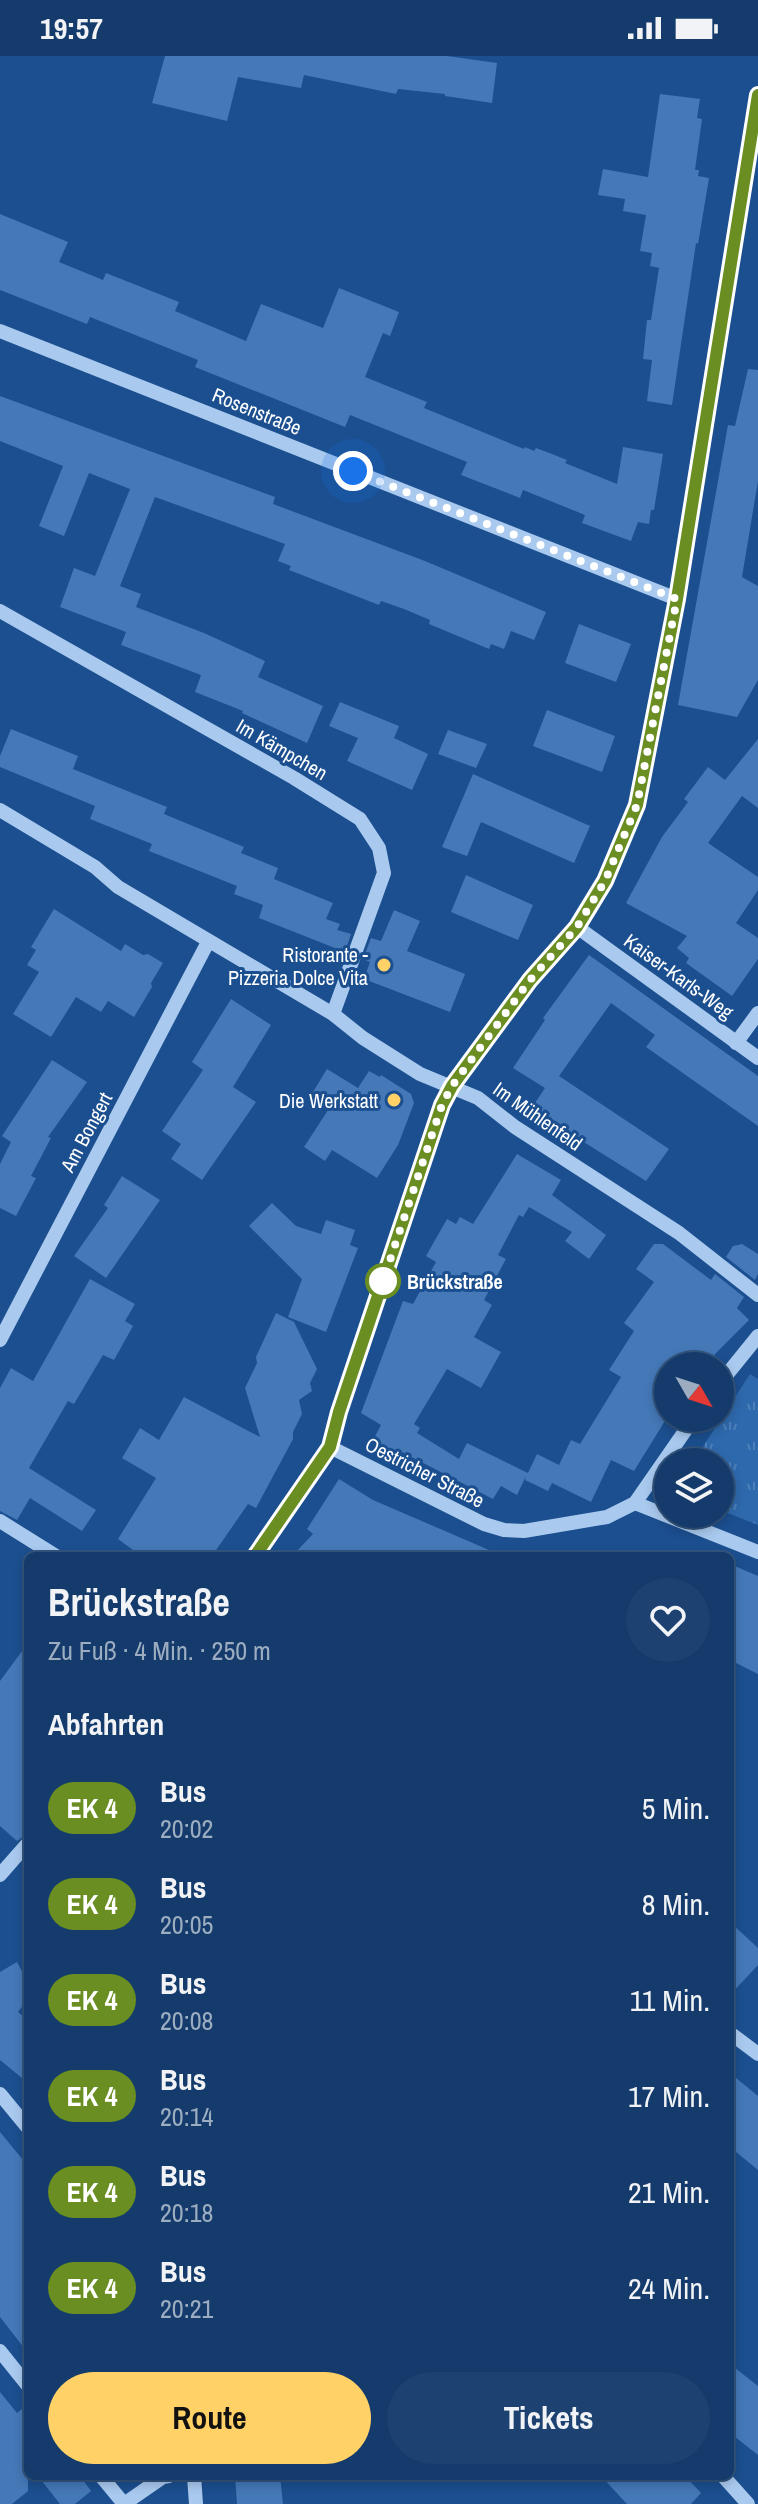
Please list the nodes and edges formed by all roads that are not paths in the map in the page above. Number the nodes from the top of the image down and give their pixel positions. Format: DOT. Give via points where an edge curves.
graph roads {
  1 [pos="758,95"];
  2 [pos="0,331"];
  3 [pos="677,599"];
  4 [pos="0,611"];
  5 [pos="0,810"];
  6 [pos="577,927"];
  7 [pos="208,942"];
  8 [pos="758,1013"];
  9 [pos="333,1014"];
  10 [pos="736,1043"];
  11 [pos="758,1058"];
  12 [pos="452,1086"];
  13 [pos="758,1295"];
  14 [pos="758,1336"];
  15 [pos="0,1340"];
  16 [pos="734,1366"];
  17 [pos="684,1432"];
  18 [pos="330,1447"];
  19 [pos="635,1503"];
  20 [pos="0,1521"];
  21 [pos="50,1552"];
  22 [pos="258,1552"];
  23 [pos="758,1552"];
  24 [pos="24,1848"];
  25 [pos="0,1875"];
  26 [pos="734,2036"];
  27 [pos="758,2054"];
  28 [pos="0,2094"];
  29 [pos="24,2123"];
  30 [pos="0,2351"];
  31 [pos="24,2381"];
  32 [pos="104,2480"];
  33 [pos="159,2480"];
  34 [pos="194,2480"];
  35 [pos="727,2480"];
  36 [pos="124,2504"];
  37 [pos="196,2504"];
  38 [pos="748,2504"];
  1 -- 3 [label="street"];
  2 -- 3 [label="street, Rosenstraße"];
  3 -- 6 [label="street" via="637,805 605,881"];
  4 -- 9 [label="street, Im Kämpchen" via="360,819 379,848 384,873"];
  5 -- 7 [label="street, Im Mühlenfeld"];
  6 -- 10 [label="street, Kaiser-Karls-Weg"];
  6 -- 12 [label="street" via="530,980"];
  7 -- 9 [label="street, Im Mühlenfeld"];
  7 -- 15 [label="street, Am Bongert"];
  8 -- 10 [label="street"];
  9 -- 12 [label="street, Im Mühlenfeld" via="420,1074"];
  10 -- 11 [label="street, Kaiser-Karls-Weg"];
  12 -- 13 [label="street, Im Mühlenfeld" via="478,1098 679,1233"];
  12 -- 18 [label="street"];
  14 -- 16 [label="street"];
  17 -- 19 [label="street"];
  18 -- 19 [label="street, Oestricher Straße" via="504,1530 607,1517"];
  18 -- 22 [label="street"];
  19 -- 23 [label="street"];
  20 -- 21 [label="street"];
  24 -- 25 [label="street"];
  26 -- 27 [label="street"];
  28 -- 29 [label="street"];
  30 -- 31 [label="street"];
  32 -- 36 [label="street"];
  33 -- 36 [label="street"];
  34 -- 37 [label="street"];
  35 -- 38 [label="street"];
}
